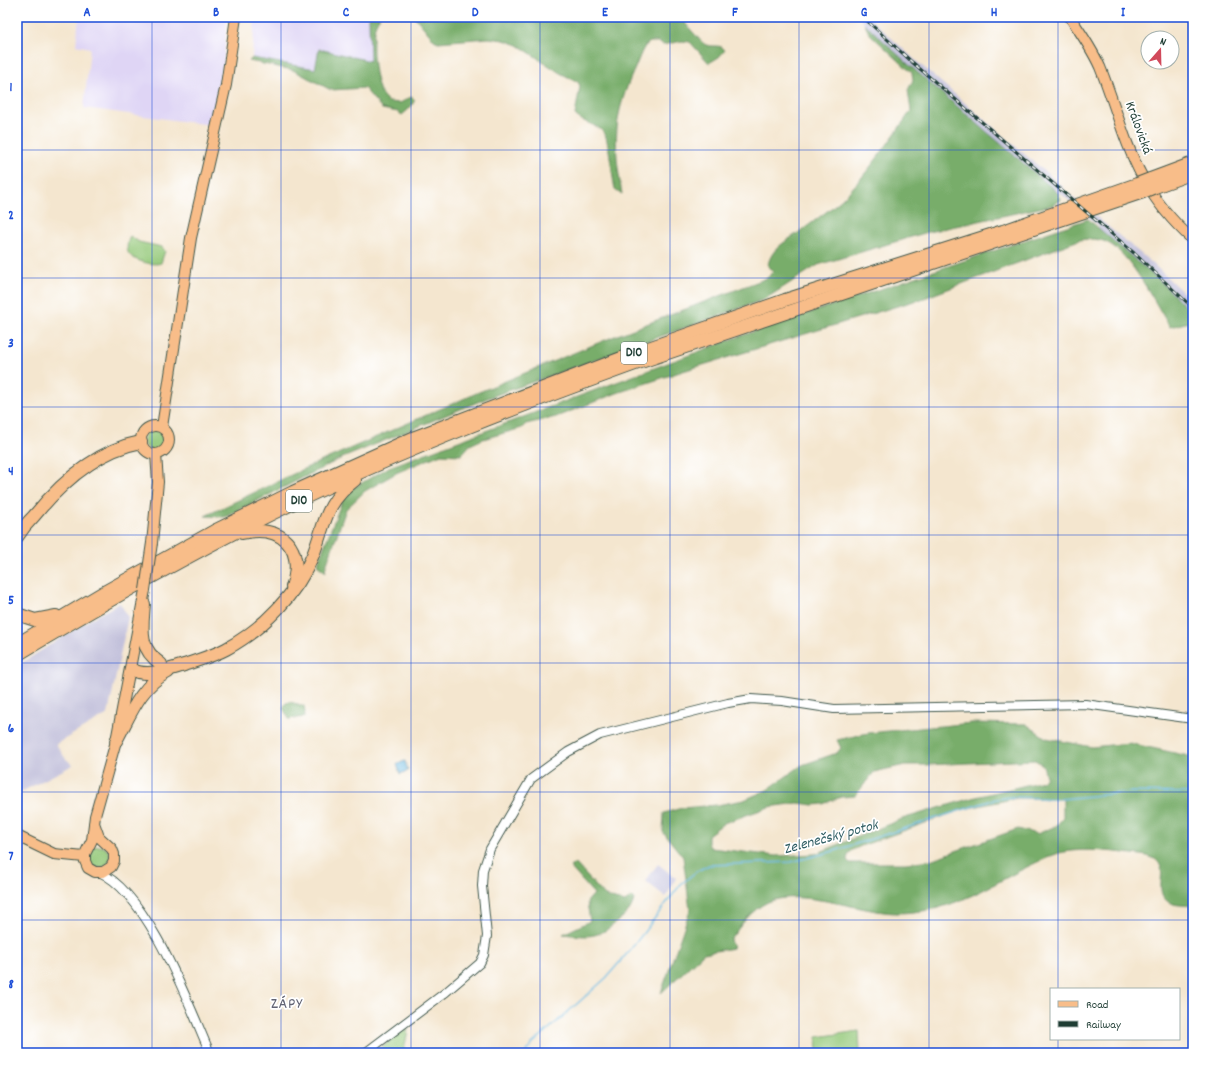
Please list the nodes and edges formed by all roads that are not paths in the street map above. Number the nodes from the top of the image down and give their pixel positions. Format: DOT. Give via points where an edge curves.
graph roads {
  1 [pos="236,17"];
  2 [pos="1070,17"];
  3 [pos="1193,163"];
  4 [pos="1193,173"];
  5 [pos="1153,183"];
  6 [pos="1140,188"];
  7 [pos="1193,240"];
  8 [pos="162,427"];
  9 [pos="140,442"];
  10 [pos="156,454"];
  11 [pos="379,464"];
  12 [pos="17,537"];
  13 [pos="220,540"];
  14 [pos="287,596"];
  15 [pos="144,604"];
  16 [pos="77,607"];
  17 [pos="17,614"];
  18 [pos="17,644"];
  19 [pos="17,655"];
  20 [pos="194,662"];
  21 [pos="162,664"];
  22 [pos="131,668"];
  23 [pos="177,668"];
  24 [pos="1193,719"];
  25 [pos="116,741"];
  26 [pos="94,823"];
  27 [pos="17,836"];
  28 [pos="104,843"];
  29 [pos="88,847"];
  30 [pos="84,857"];
  31 [pos="114,863"];
  32 [pos="99,872"];
  33 [pos="125,894"];
  34 [pos="210,1053"];
  35 [pos="365,1053"];
  1 -- 8 [label="main road" via="226,85 190,238"];
  2 -- 7 [label="main road, Královická" via="1100,66 1143,178 1161,206"];
  3 -- 5 [label="highway, D10"];
  4 -- 5 [label="highway, D10"];
  5 -- 6 [label="highway, D10, bridge"];
  6 -- 11 [label="highway, D10" via="563,390"];
  6 -- 16 [label="highway, D10" via="785,300 637,352 415,437 214,531"];
  8 -- 9 [label="main road" via="153,426 145,429"];
  8 -- 10 [label="main road" via="168,434 169,442 164,450"];
  9 -- 10 [label="main road" via="146,451"];
  9 -- 12 [label="highway" via="113,451 68,480 50,496"];
  10 -- 15 [label="main road, bridge" via="158,482"];
  11 -- 13 [label="highway, D10"];
  11 -- 14 [label="highway" via="356,479 333,501 308,566"];
  13 -- 14 [label="highway" via="262,530 283,538 296,559 294,581"];
  13 -- 19 [label="highway, D10" via="123,592"];
  14 -- 20 [label="highway" via="254,631 225,650"];
  15 -- 21 [label="highway" via="144,646 150,655"];
  15 -- 22 [label="main road"];
  16 -- 17 [label="highway" via="43,620 31,620"];
  16 -- 18 [label="highway, D10"];
  20 -- 21 [label="highway"];
  20 -- 23 [label="highway"];
  21 -- 22 [label="highway"];
  22 -- 23 [label="highway" via="144,673"];
  22 -- 25 [label="main road"];
  23 -- 25 [label="highway" via="159,677 145,689"];
  24 -- 35 [label="street" via="1085,704 834,709 751,699 600,735 568,752 531,779 490,849 483,870 487,936 480,963"];
  25 -- 26 [label="main road"];
  26 -- 28 [label="main road"];
  26 -- 29 [label="main road" via="92,840"];
  27 -- 30 [label="main road" via="54,854"];
  28 -- 29 [label="main road"];
  28 -- 31 [label="main road" via="113,851"];
  29 -- 30 [label="main road"];
  30 -- 32 [label="main road" via="88,868"];
  31 -- 32 [label="main road" via="108,870"];
  31 -- 33 [label="street" via="112,871"];
  32 -- 33 [label="street" via="109,877"];
  33 -- 34 [label="street" via="154,931"];
}
